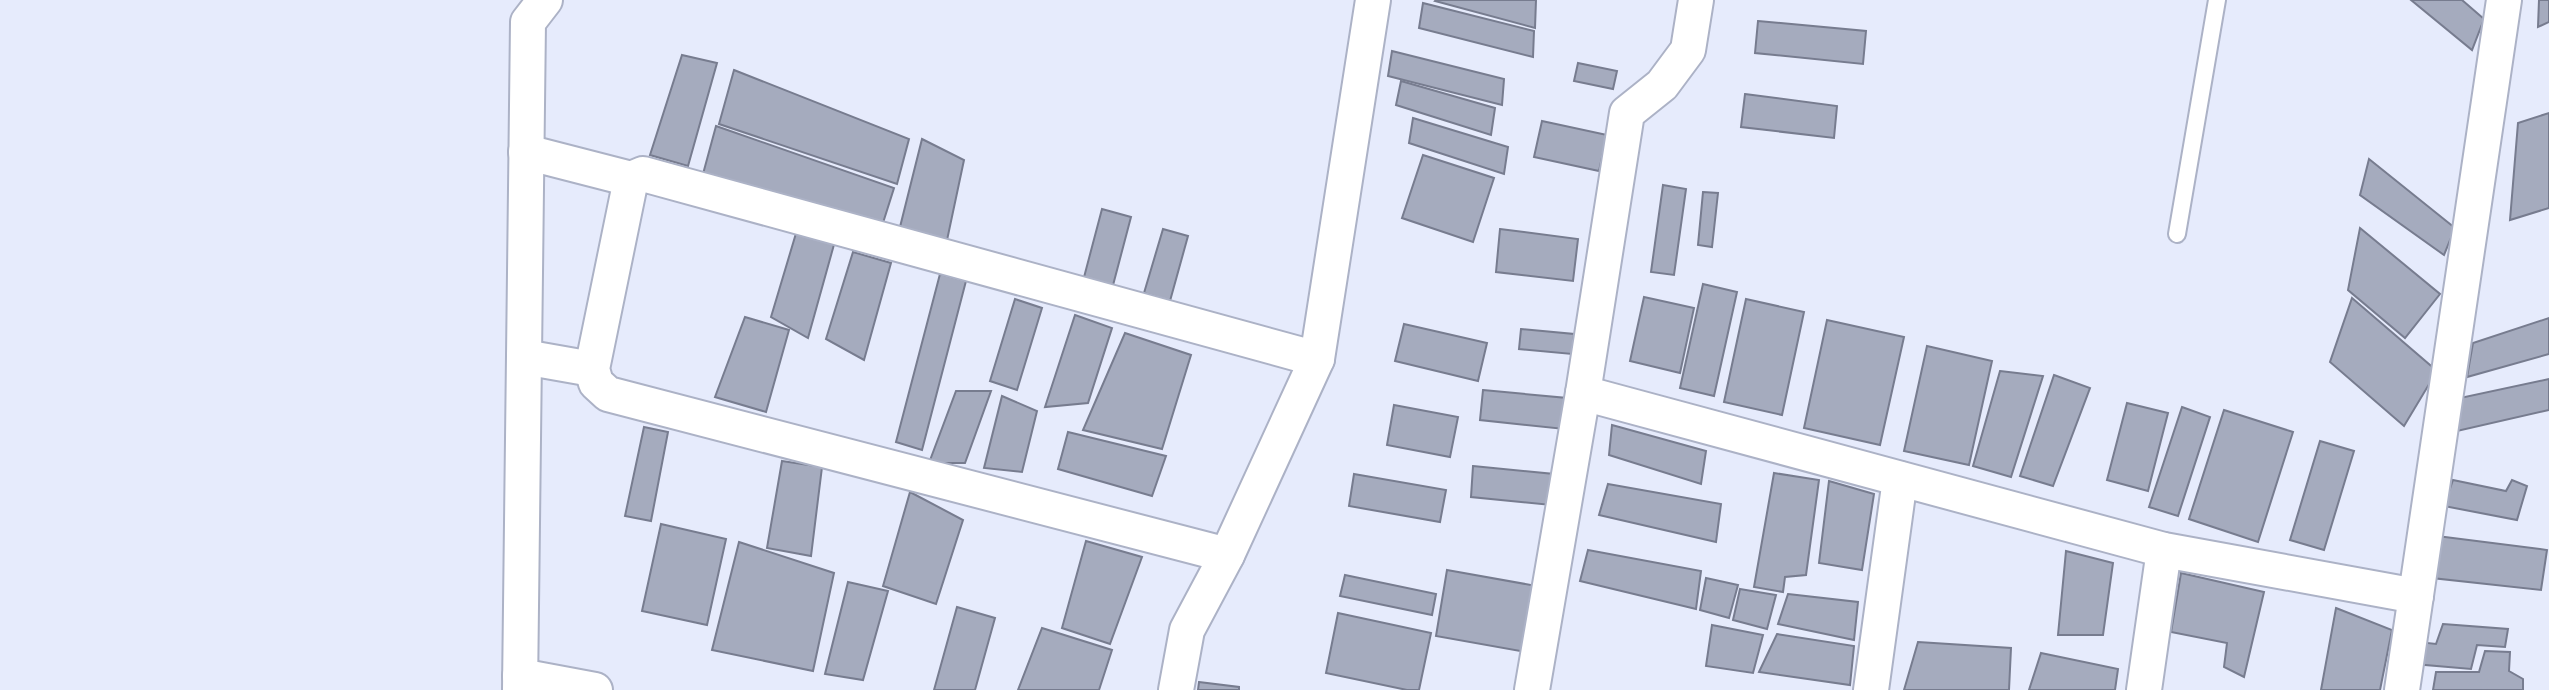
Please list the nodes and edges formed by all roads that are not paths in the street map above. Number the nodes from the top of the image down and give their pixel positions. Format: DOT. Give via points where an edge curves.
graph roads {
  1 [pos="545,0"];
  2 [pos="1373,0"];
  3 [pos="1696,0"];
  4 [pos="2217,0"];
  5 [pos="2504,0"];
  6 [pos="526,152"];
  7 [pos="631,179"];
  8 [pos="2177,234"];
  9 [pos="524,357"];
  10 [pos="1317,359"];
  11 [pos="592,369"];
  12 [pos="1583,393"];
  13 [pos="1900,479"];
  14 [pos="2164,550"];
  15 [pos="1227,555"];
  16 [pos="2416,596"];
  17 [pos="520,683"];
  18 [pos="595,690"];
  19 [pos="1176,690"];
  20 [pos="1532,690"];
  21 [pos="1871,690"];
  22 [pos="2144,690"];
  23 [pos="2402,690"];
  1 -- 6 [label="street" via="528,22"];
  2 -- 10 [label="street"];
  3 -- 12 [label="street" via="1688,50 1662,85 1627,113"];
  4 -- 8 [label="lane"];
  5 -- 16 [label="street"];
  6 -- 7 [label="street"];
  6 -- 9 [label="street"];
  7 -- 10 [label="street" via="643,174"];
  7 -- 11 [label="street"];
  9 -- 11 [label="street"];
  9 -- 17 [label="street"];
  10 -- 15 [label="street"];
  11 -- 15 [label="street" via="596,383 608,394"];
  12 -- 13 [label="street"];
  12 -- 20 [label="street"];
  13 -- 14 [label="street"];
  13 -- 21 [label="street"];
  14 -- 16 [label="street"];
  14 -- 22 [label="street"];
  15 -- 19 [label="street" via="1187,630"];
  16 -- 23 [label="street"];
  17 -- 18 [label="street"];
}
